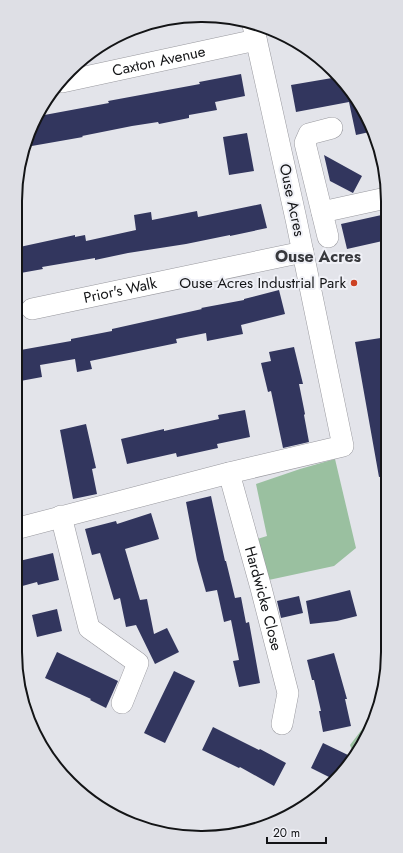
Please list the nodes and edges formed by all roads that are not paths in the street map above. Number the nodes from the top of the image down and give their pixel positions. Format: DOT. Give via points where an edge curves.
graph roads {
  1 [pos="255,33"];
  2 [pos="70,80"];
  3 [pos="332,128"];
  4 [pos="381,199"];
  5 [pos="322,212"];
  6 [pos="328,237"];
  7 [pos="303,252"];
  8 [pos="32,309"];
  9 [pos="230,473"];
  10 [pos="61,516"];
  11 [pos="22,527"];
  12 [pos="122,703"];
  13 [pos="282,724"];
  1 -- 2 [label="street, Caxton Avenue"];
  1 -- 7 [label="street, Ouse Acres"];
  3 -- 5 [label="street" via="309,134 305,143"];
  4 -- 5 [label="street"];
  5 -- 6 [label="street"];
  7 -- 8 [label="street, Prior's Walk"];
  7 -- 9 [label="street, Ouse Acres" via="343,446"];
  9 -- 10 [label="street"];
  9 -- 13 [label="street, Hardwicke Close" via="288,693"];
  10 -- 11 [label="street"];
  10 -- 12 [label="street" via="89,628 138,663"];
}
